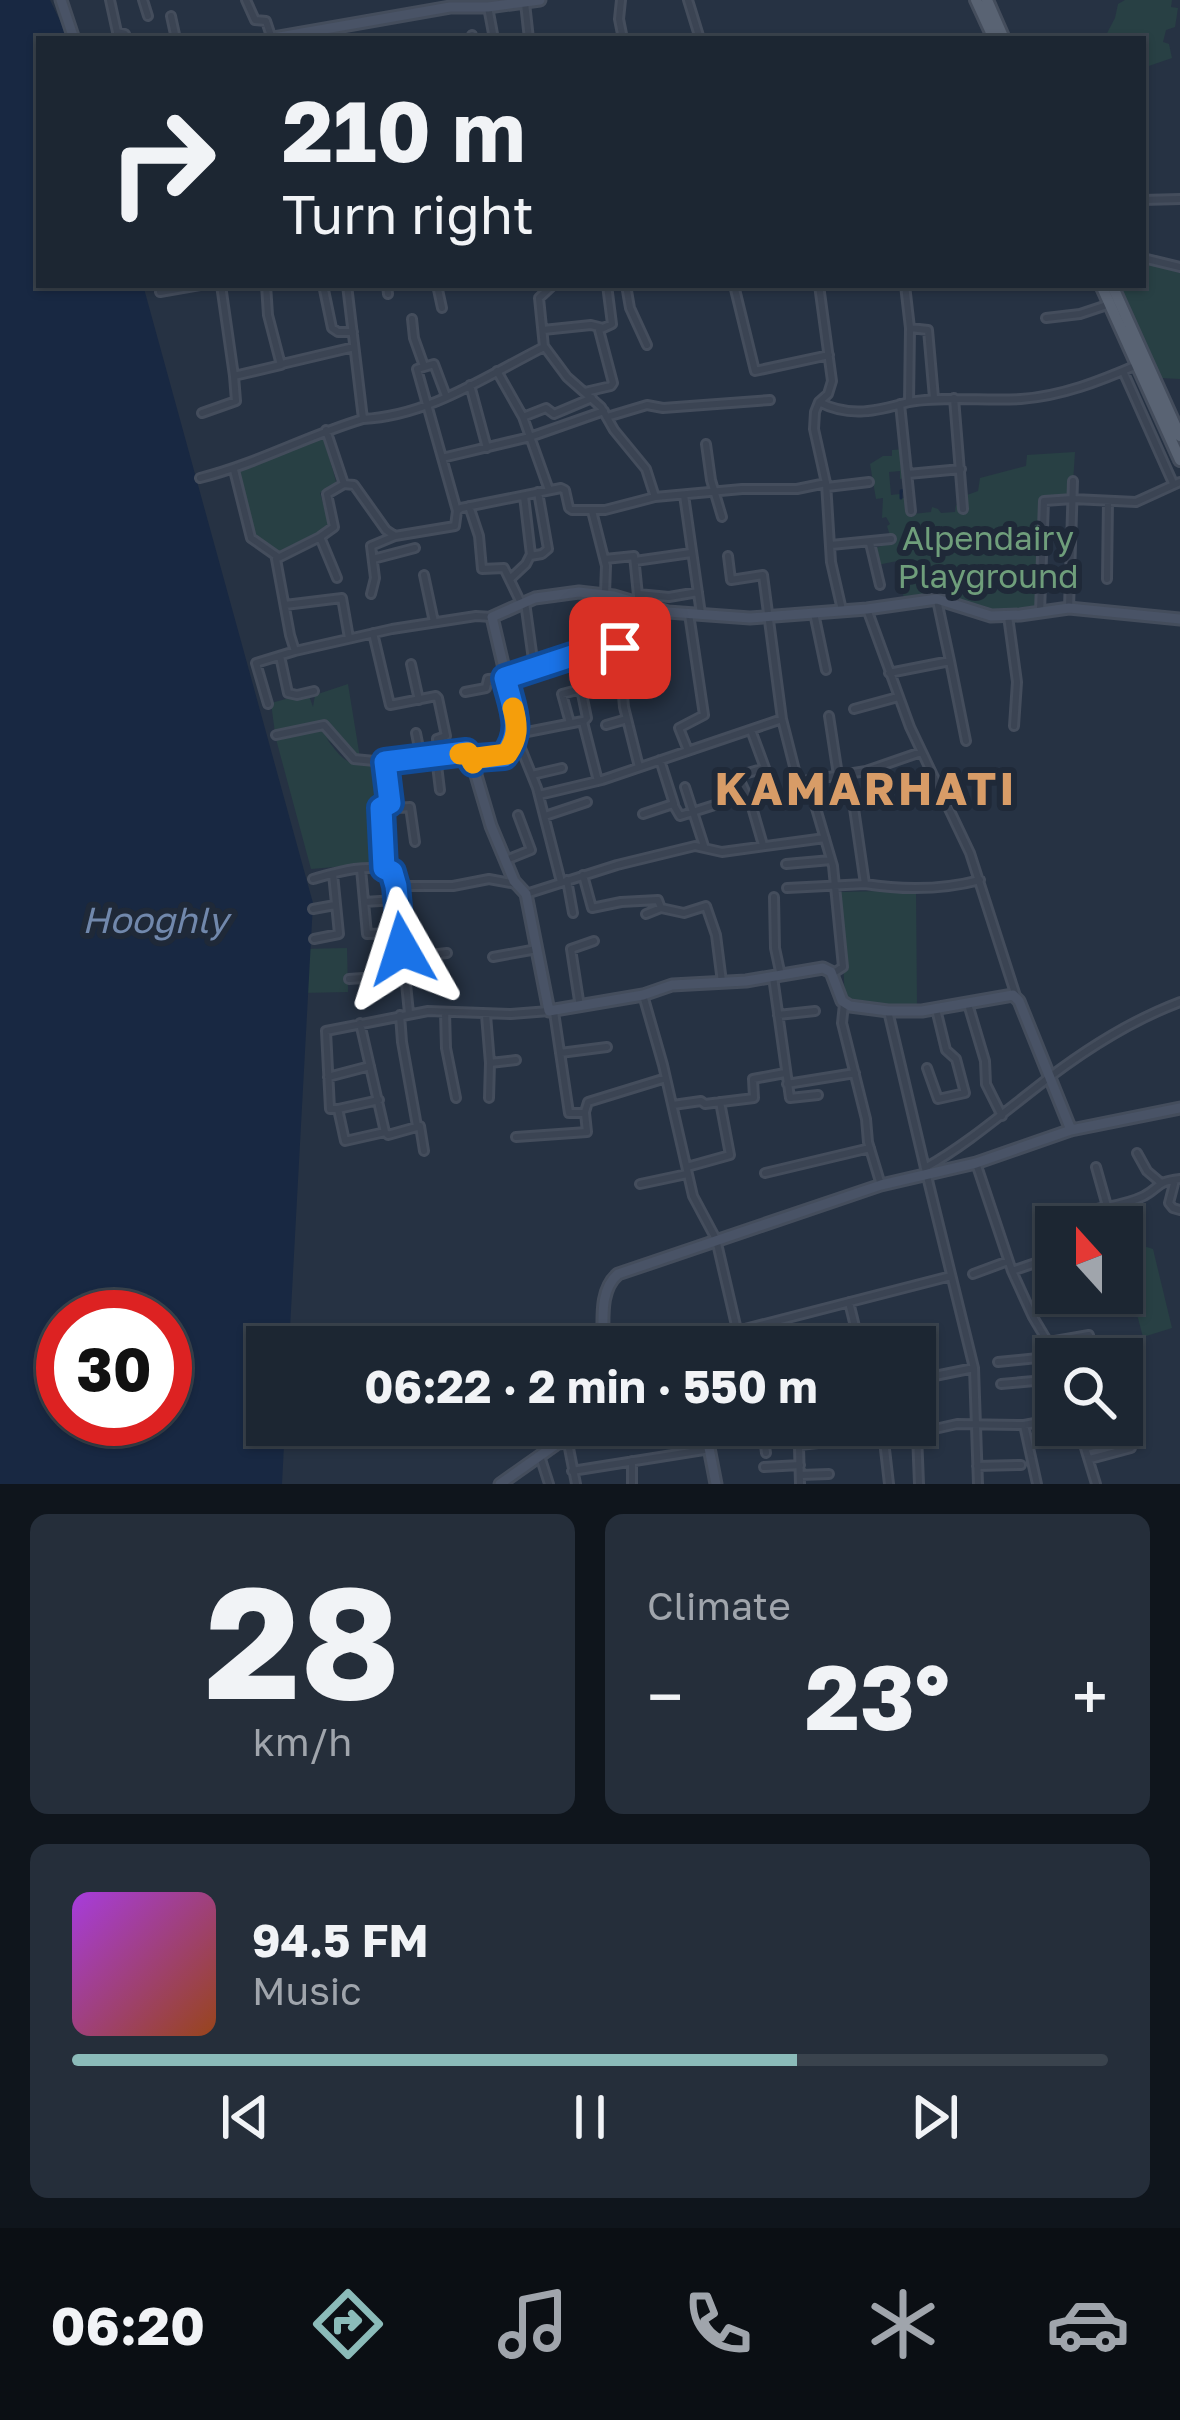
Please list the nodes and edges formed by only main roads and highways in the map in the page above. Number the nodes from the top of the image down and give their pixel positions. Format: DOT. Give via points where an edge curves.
graph roads {
  1 [pos="976,0"];
  2 [pos="987,0"];
  3 [pos="993,36"];
  4 [pos="1003,36"];
  5 [pos="1102,288"];
  6 [pos="1113,288"];
  7 [pos="1161,407"];
  8 [pos="1180,436"];
  9 [pos="1180,460"];
  1 -- 3 [label="main road"];
  2 -- 4 [label="main road"];
  5 -- 7 [label="main road"];
  6 -- 7 [label="main road"];
  7 -- 8 [label="main road"];
  7 -- 9 [label="main road"];
}
